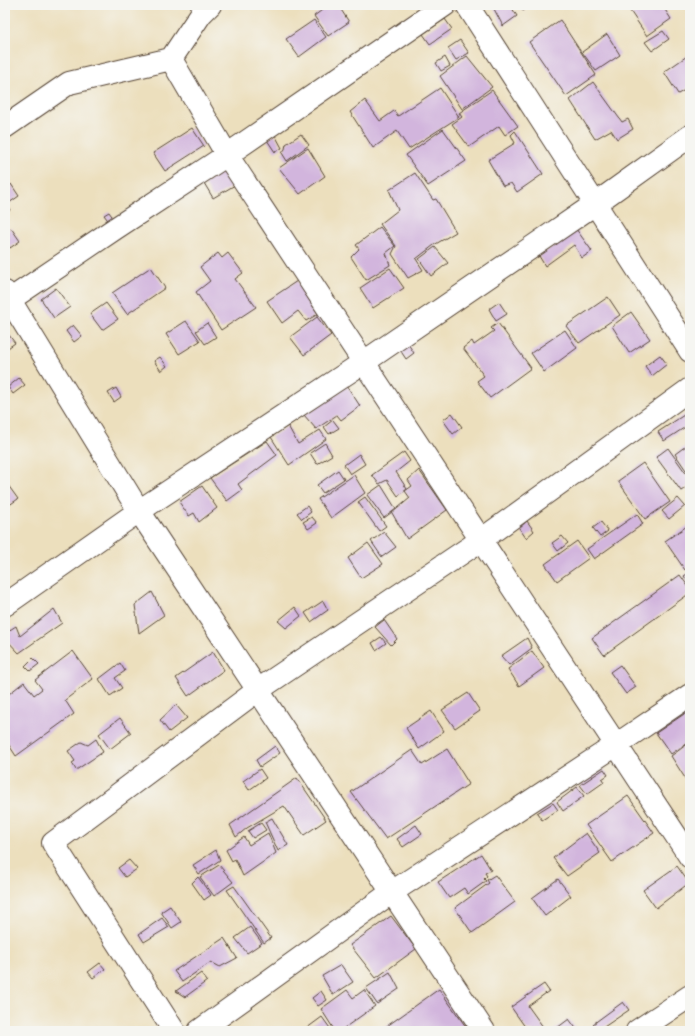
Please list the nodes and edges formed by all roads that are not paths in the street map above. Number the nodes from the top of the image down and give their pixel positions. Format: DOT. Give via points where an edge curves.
graph roads {
  1 [pos="445,5"];
  2 [pos="467,5"];
  3 [pos="202,8"];
  4 [pos="171,59"];
  5 [pos="5,127"];
  6 [pos="690,136"];
  7 [pos="226,155"];
  8 [pos="595,204"];
  9 [pos="7,298"];
  10 [pos="690,351"];
  11 [pos="364,362"];
  12 [pos="690,389"];
  13 [pos="139,511"];
  14 [pos="481,540"];
  15 [pos="5,605"];
  16 [pos="258,690"];
  17 [pos="690,695"];
  18 [pos="616,745"];
  19 [pos="690,857"];
  20 [pos="392,892"];
  21 [pos="690,996"];
  22 [pos="174,1031"];
  23 [pos="199,1031"];
  24 [pos="484,1031"];
  25 [pos="638,1031"];
  1 -- 7 [label="street"];
  2 -- 8 [label="street"];
  3 -- 4 [label="street"];
  4 -- 5 [label="street" via="69,83"];
  4 -- 7 [label="street"];
  6 -- 8 [label="street"];
  7 -- 9 [label="street"];
  7 -- 11 [label="street"];
  8 -- 10 [label="street"];
  8 -- 11 [label="street"];
  9 -- 13 [label="street"];
  11 -- 13 [label="street"];
  11 -- 14 [label="street"];
  12 -- 14 [label="street"];
  13 -- 15 [label="street"];
  13 -- 16 [label="street"];
  14 -- 16 [label="street"];
  14 -- 18 [label="street"];
  16 -- 20 [label="street"];
  16 -- 22 [label="street" via="53,843"];
  17 -- 18 [label="street"];
  18 -- 19 [label="street"];
  18 -- 20 [label="street"];
  20 -- 23 [label="street"];
  20 -- 24 [label="street"];
  21 -- 25 [label="street"];
}
